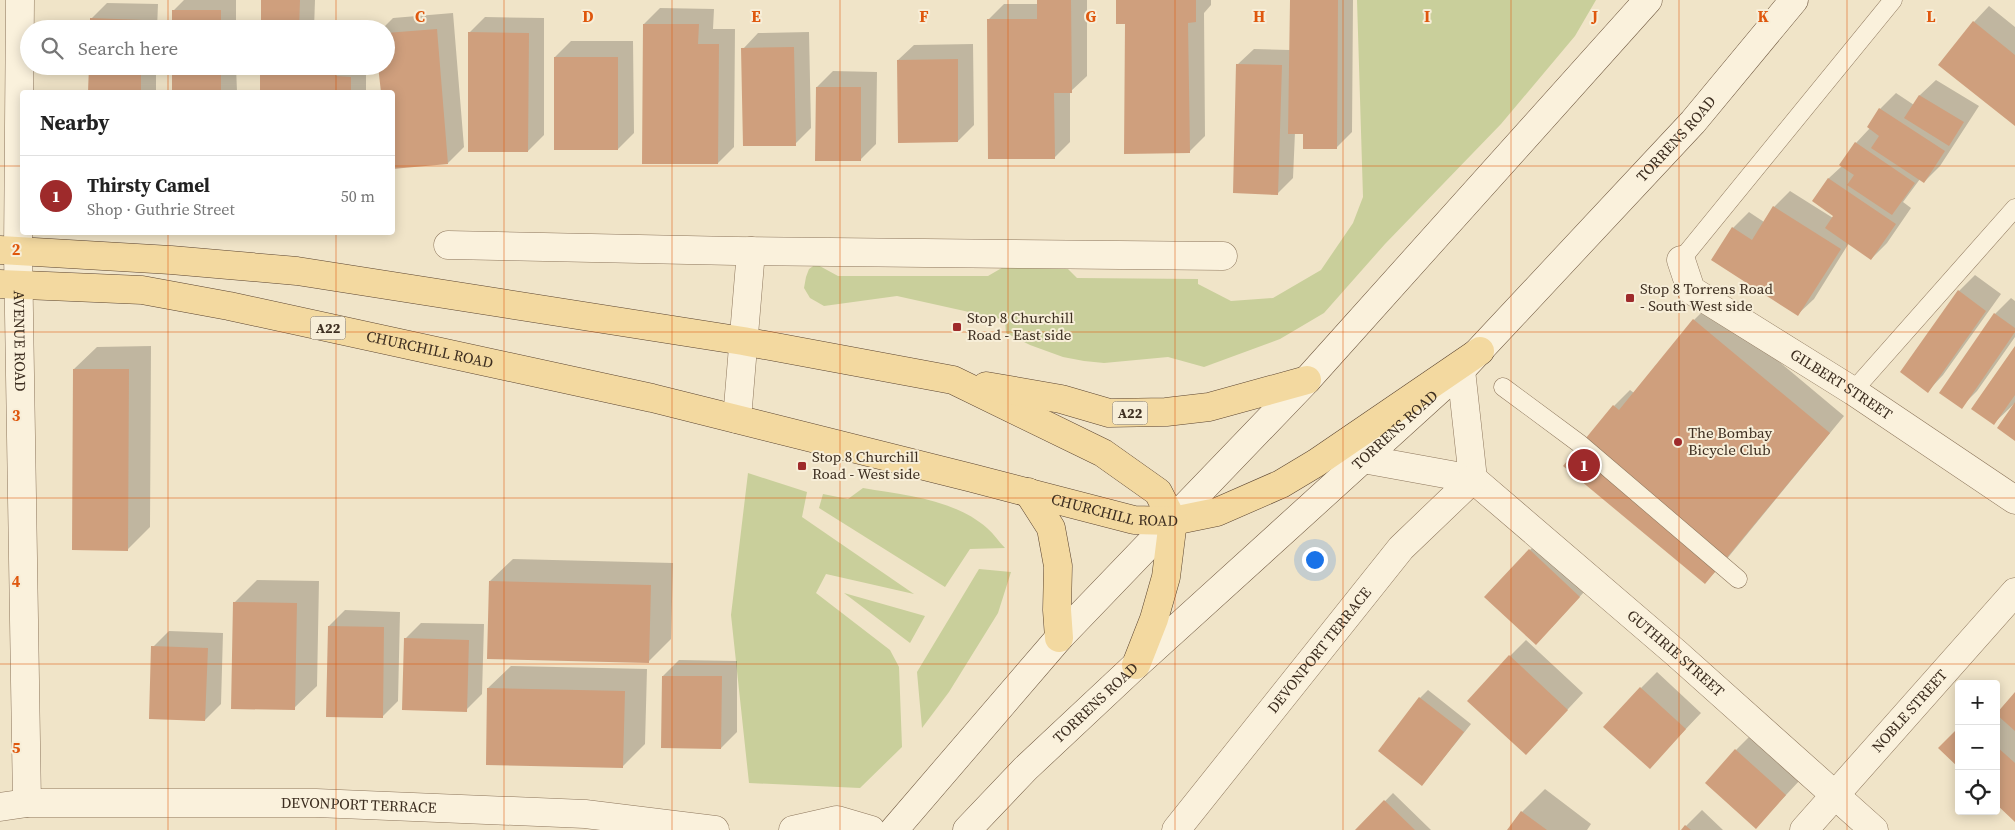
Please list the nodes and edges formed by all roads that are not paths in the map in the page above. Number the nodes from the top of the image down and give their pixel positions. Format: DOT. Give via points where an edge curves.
graph roads {
  1 [pos="20,0"];
  2 [pos="1648,0"];
  3 [pos="1794,0"];
  4 [pos="1893,0"];
  5 [pos="2015,208"];
  6 [pos="448,245"];
  7 [pos="9,251"];
  8 [pos="750,251"];
  9 [pos="1223,256"];
  10 [pos="1680,260"];
  11 [pos="10,284"];
  12 [pos="743,342"];
  13 [pos="1480,351"];
  14 [pos="1461,370"];
  15 [pos="953,380"];
  16 [pos="1307,380"];
  17 [pos="1503,387"];
  18 [pos="1854,391"];
  19 [pos="737,419"];
  20 [pos="1363,459"];
  21 [pos="1473,479"];
  22 [pos="1028,492"];
  23 [pos="2015,500"];
  24 [pos="1173,521"];
  25 [pos="1738,578"];
  26 [pos="2015,592"];
  27 [pos="1059,638"];
  28 [pos="1136,665"];
  29 [pos="1836,794"];
  30 [pos="27,804"];
  31 [pos="0,807"];
  32 [pos="715,830"];
  33 [pos="793,830"];
  34 [pos="871,830"];
  35 [pos="894,830"];
  36 [pos="966,830"];
  37 [pos="1176,830"];
  38 [pos="1804,830"];
  39 [pos="1874,830"];
  1 -- 7 [label="street, AVENUE ROAD"];
  2 -- 16 [label="street"];
  3 -- 13 [label="street, TORRENS ROAD" via="1693,122"];
  4 -- 10 [label="lane"];
  5 -- 18 [label="lane"];
  6 -- 8 [label="street"];
  7 -- 11 [label="street, AVENUE ROAD"];
  7 -- 12 [label="main road, CHURCHILL ROAD" via="297,271"];
  8 -- 9 [label="street"];
  8 -- 12 [label="street"];
  10 -- 18 [label="street, GILBERT STREET" via="1691,290"];
  11 -- 19 [label="main road, CHURCHILL ROAD / A22" via="142,290 219,304"];
  11 -- 30 [label="street, AVENUE ROAD" via="20,430"];
  12 -- 15 [label="main road, CHURCHILL ROAD"];
  12 -- 19 [label="street"];
  13 -- 14 [label="street, TORRENS ROAD"];
  13 -- 24 [label="main road" via="1281,484 1217,512"];
  14 -- 20 [label="street, TORRENS ROAD"];
  14 -- 21 [label="street"];
  15 -- 16 [label="main road, A22" via="1061,399 1109,413 1208,407"];
  15 -- 24 [label="main road, CHURCHILL ROAD" via="1103,453 1158,492"];
  16 -- 24 [label="street"];
  17 -- 25 [label="lane" via="1580,444"];
  18 -- 23 [label="street, GILBERT STREET"];
  19 -- 22 [label="main road, CHURCHILL ROAD / A22"];
  20 -- 21 [label="street"];
  20 -- 28 [label="street, TORRENS ROAD"];
  21 -- 29 [label="street, GUTHRIE STREET"];
  21 -- 37 [label="street, DEVONPORT TERRACE" via="1401,548"];
  22 -- 24 [label="main road, CHURCHILL ROAD / A22" via="1134,520"];
  22 -- 27 [label="main road" via="1051,528 1058,566 1056,610"];
  24 -- 27 [label="street"];
  24 -- 28 [label="main road" via="1166,577"];
  26 -- 29 [label="street, NOBLE STREET"];
  27 -- 35 [label="street"];
  28 -- 36 [label="street, TORRENS ROAD"];
  29 -- 38 [label="street, NOBLE STREET"];
  29 -- 39 [label="street, GUTHRIE STREET"];
  30 -- 31 [label="street, DEVONPORT TERRACE"];
  30 -- 32 [label="street, DEVONPORT TERRACE" via="326,804 585,814"];
  33 -- 34 [label="street" via="837,820"];
}
